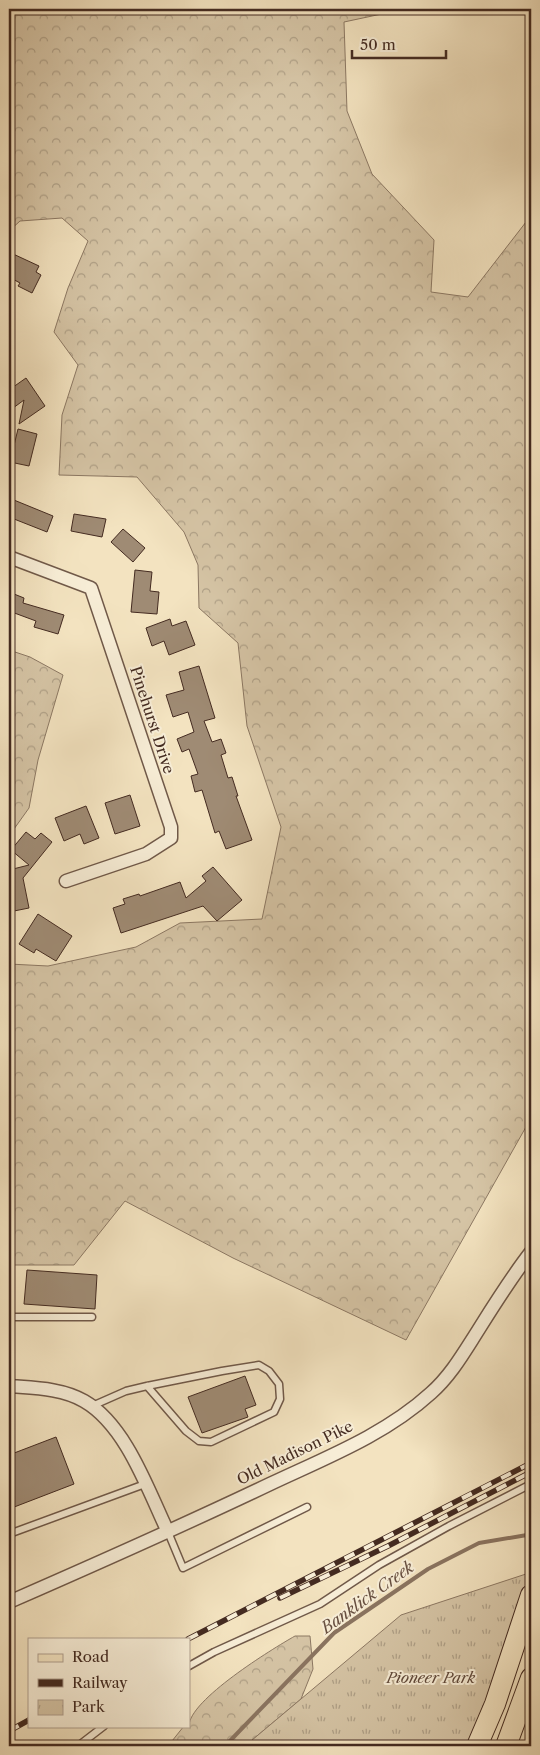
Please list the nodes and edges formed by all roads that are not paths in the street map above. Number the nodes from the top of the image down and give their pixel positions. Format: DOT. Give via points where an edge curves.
graph roads {
  1 [pos="9,557"];
  2 [pos="66,881"];
  3 [pos="531,1252"];
  4 [pos="9,1317"];
  5 [pos="92,1317"];
  6 [pos="9,1386"];
  7 [pos="147,1386"];
  8 [pos="91,1406"];
  9 [pos="145,1484"];
  10 [pos="531,1484"];
  11 [pos="307,1507"];
  12 [pos="168,1532"];
  13 [pos="9,1534"];
  14 [pos="531,1595"];
  15 [pos="9,1602"];
  16 [pos="190,1665"];
  17 [pos="531,1678"];
  18 [pos="101,1728"];
  19 [pos="78,1746"];
  20 [pos="477,1746"];
  21 [pos="506,1746"];
  1 -- 2 [label="street, Pinehurst Drive" via="91,588 171,827 171,838 146,854"];
  3 -- 12 [label="street, Old Madison Pike" via="459,1360 432,1393 412,1409 337,1453"];
  4 -- 5 [label="lane"];
  6 -- 8 [label="street" via="70,1395"];
  7 -- 7 [label="lane" via="258,1365 269,1371 278,1384 280,1399 274,1412 211,1442 199,1441"];
  7 -- 8 [label="lane"];
  8 -- 9 [label="street" via="119,1435"];
  9 -- 12 [label="street"];
  9 -- 13 [label="lane"];
  10 -- 16 [label="lane" via="379,1565 320,1604"];
  11 -- 12 [label="lane" via="183,1568"];
  12 -- 15 [label="street, Old Madison Pike"];
  14 -- 20 [label="main road" via="495,1704"];
  17 -- 21 [label="main road"];
  18 -- 19 [label="lane"];
}
